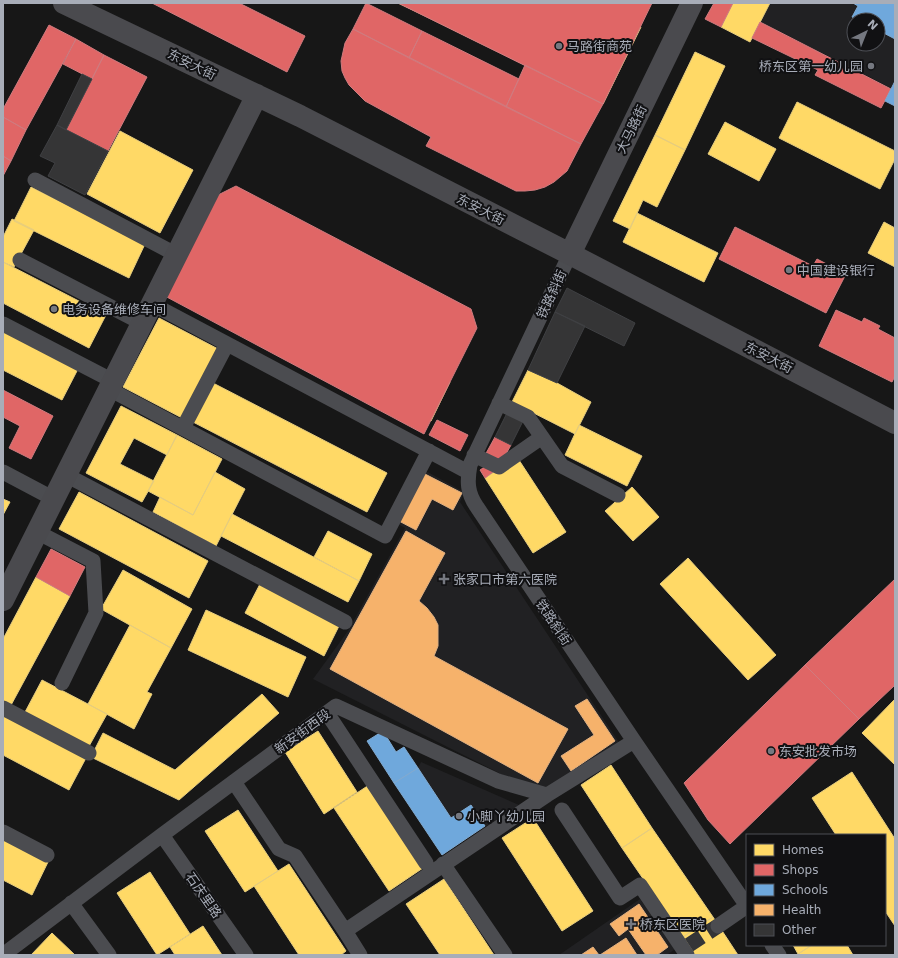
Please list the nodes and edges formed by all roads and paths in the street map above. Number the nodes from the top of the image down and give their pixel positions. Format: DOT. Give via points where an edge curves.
graph roads {
  1 [pos="64,3"];
  2 [pos="692,3"];
  3 [pos="257,95"];
  4 [pos="35,180"];
  5 [pos="570,254"];
  6 [pos="177,255"];
  7 [pos="20,260"];
  8 [pos="152,304"];
  9 [pos="142,323"];
  10 [pos="3,324"];
  11 [pos="227,344"];
  12 [pos="111,385"];
  13 [pos="499,403"];
  14 [pos="895,423"];
  15 [pos="183,428"];
  16 [pos="542,437"];
  17 [pos="429,450"];
  18 [pos="474,455"];
  19 [pos="3,472"];
  20 [pos="468,472"];
  21 [pos="66,475"];
  22 [pos="618,495"];
  23 [pos="54,499"];
  24 [pos="37,532"];
  25 [pos="3,600"];
  26 [pos="345,622"];
  27 [pos="62,683"];
  28 [pos="3,708"];
  29 [pos="327,713"];
  30 [pos="634,741"];
  31 [pos="89,753"];
  32 [pos="234,782"];
  33 [pos="547,795"];
  34 [pos="562,810"];
  35 [pos="3,832"];
  36 [pos="162,835"];
  37 [pos="47,855"];
  38 [pos="426,863"];
  39 [pos="443,864"];
  40 [pos="71,904"];
  41 [pos="746,905"];
  42 [pos="746,907"];
  43 [pos="718,926"];
  44 [pos="345,930"];
  45 [pos="773,946"];
  46 [pos="684,951"];
  47 [pos="3,955"];
  48 [pos="109,955"];
  49 [pos="246,955"];
  50 [pos="360,955"];
  51 [pos="505,955"];
  52 [pos="779,955"];
  1 -- 3 [label="main road, 东安大街"];
  2 -- 5 [label="main road, 大马路街"];
  3 -- 5 [label="main road, 东安大街"];
  3 -- 6 [label="main road"];
  4 -- 6 [label="street"];
  5 -- 13 [label="street, 铁路斜街"];
  5 -- 14 [label="main road, 东安大街"];
  6 -- 8 [label="main road"];
  7 -- 9 [label="street"];
  8 -- 9 [label="main road"];
  8 -- 11 [label="street"];
  9 -- 12 [label="main road"];
  10 -- 12 [label="street"];
  11 -- 15 [label="street"];
  11 -- 17 [label="street"];
  12 -- 15 [label="street"];
  12 -- 21 [label="main road"];
  13 -- 16 [label="street" via="528,418"];
  13 -- 18 [label="street, 铁路斜街"];
  15 -- 17 [label="street" via="385,536"];
  16 -- 18 [label="street" via="498,467"];
  16 -- 22 [label="street" via="562,466"];
  17 -- 20 [label="street"];
  18 -- 20 [label="street, 铁路斜街"];
  19 -- 23 [label="street"];
  20 -- 30 [label="street, 铁路斜街" via="468,486 474,502"];
  21 -- 23 [label="main road"];
  21 -- 26 [label="street"];
  23 -- 24 [label="main road"];
  24 -- 25 [label="main road"];
  24 -- 27 [label="street" via="92,561 96,613"];
  28 -- 31 [label="street"];
  29 -- 32 [label="street, 新安街西段"];
  29 -- 33 [label="street, 新安街西段" via="336,706 498,781"];
  29 -- 38 [label="street"];
  30 -- 33 [label="street"];
  30 -- 41 [label="street, 铁路斜街"];
  32 -- 36 [label="street, 新安街西段"];
  32 -- 44 [label="street" via="279,849 295,856"];
  33 -- 39 [label="street"];
  34 -- 46 [label="street" via="620,898 640,884"];
  35 -- 37 [label="street"];
  36 -- 40 [label="street, 新安街西段"];
  36 -- 49 [label="street, 石庆里路"];
  39 -- 44 [label="street"];
  39 -- 51 [label="street"];
  40 -- 47 [label="street, 新安街西段"];
  40 -- 48 [label="street"];
  42 -- 43 [label="street, 铁路斜街"];
  44 -- 50 [label="street"];
  45 -- 52 [label="street"];
}
